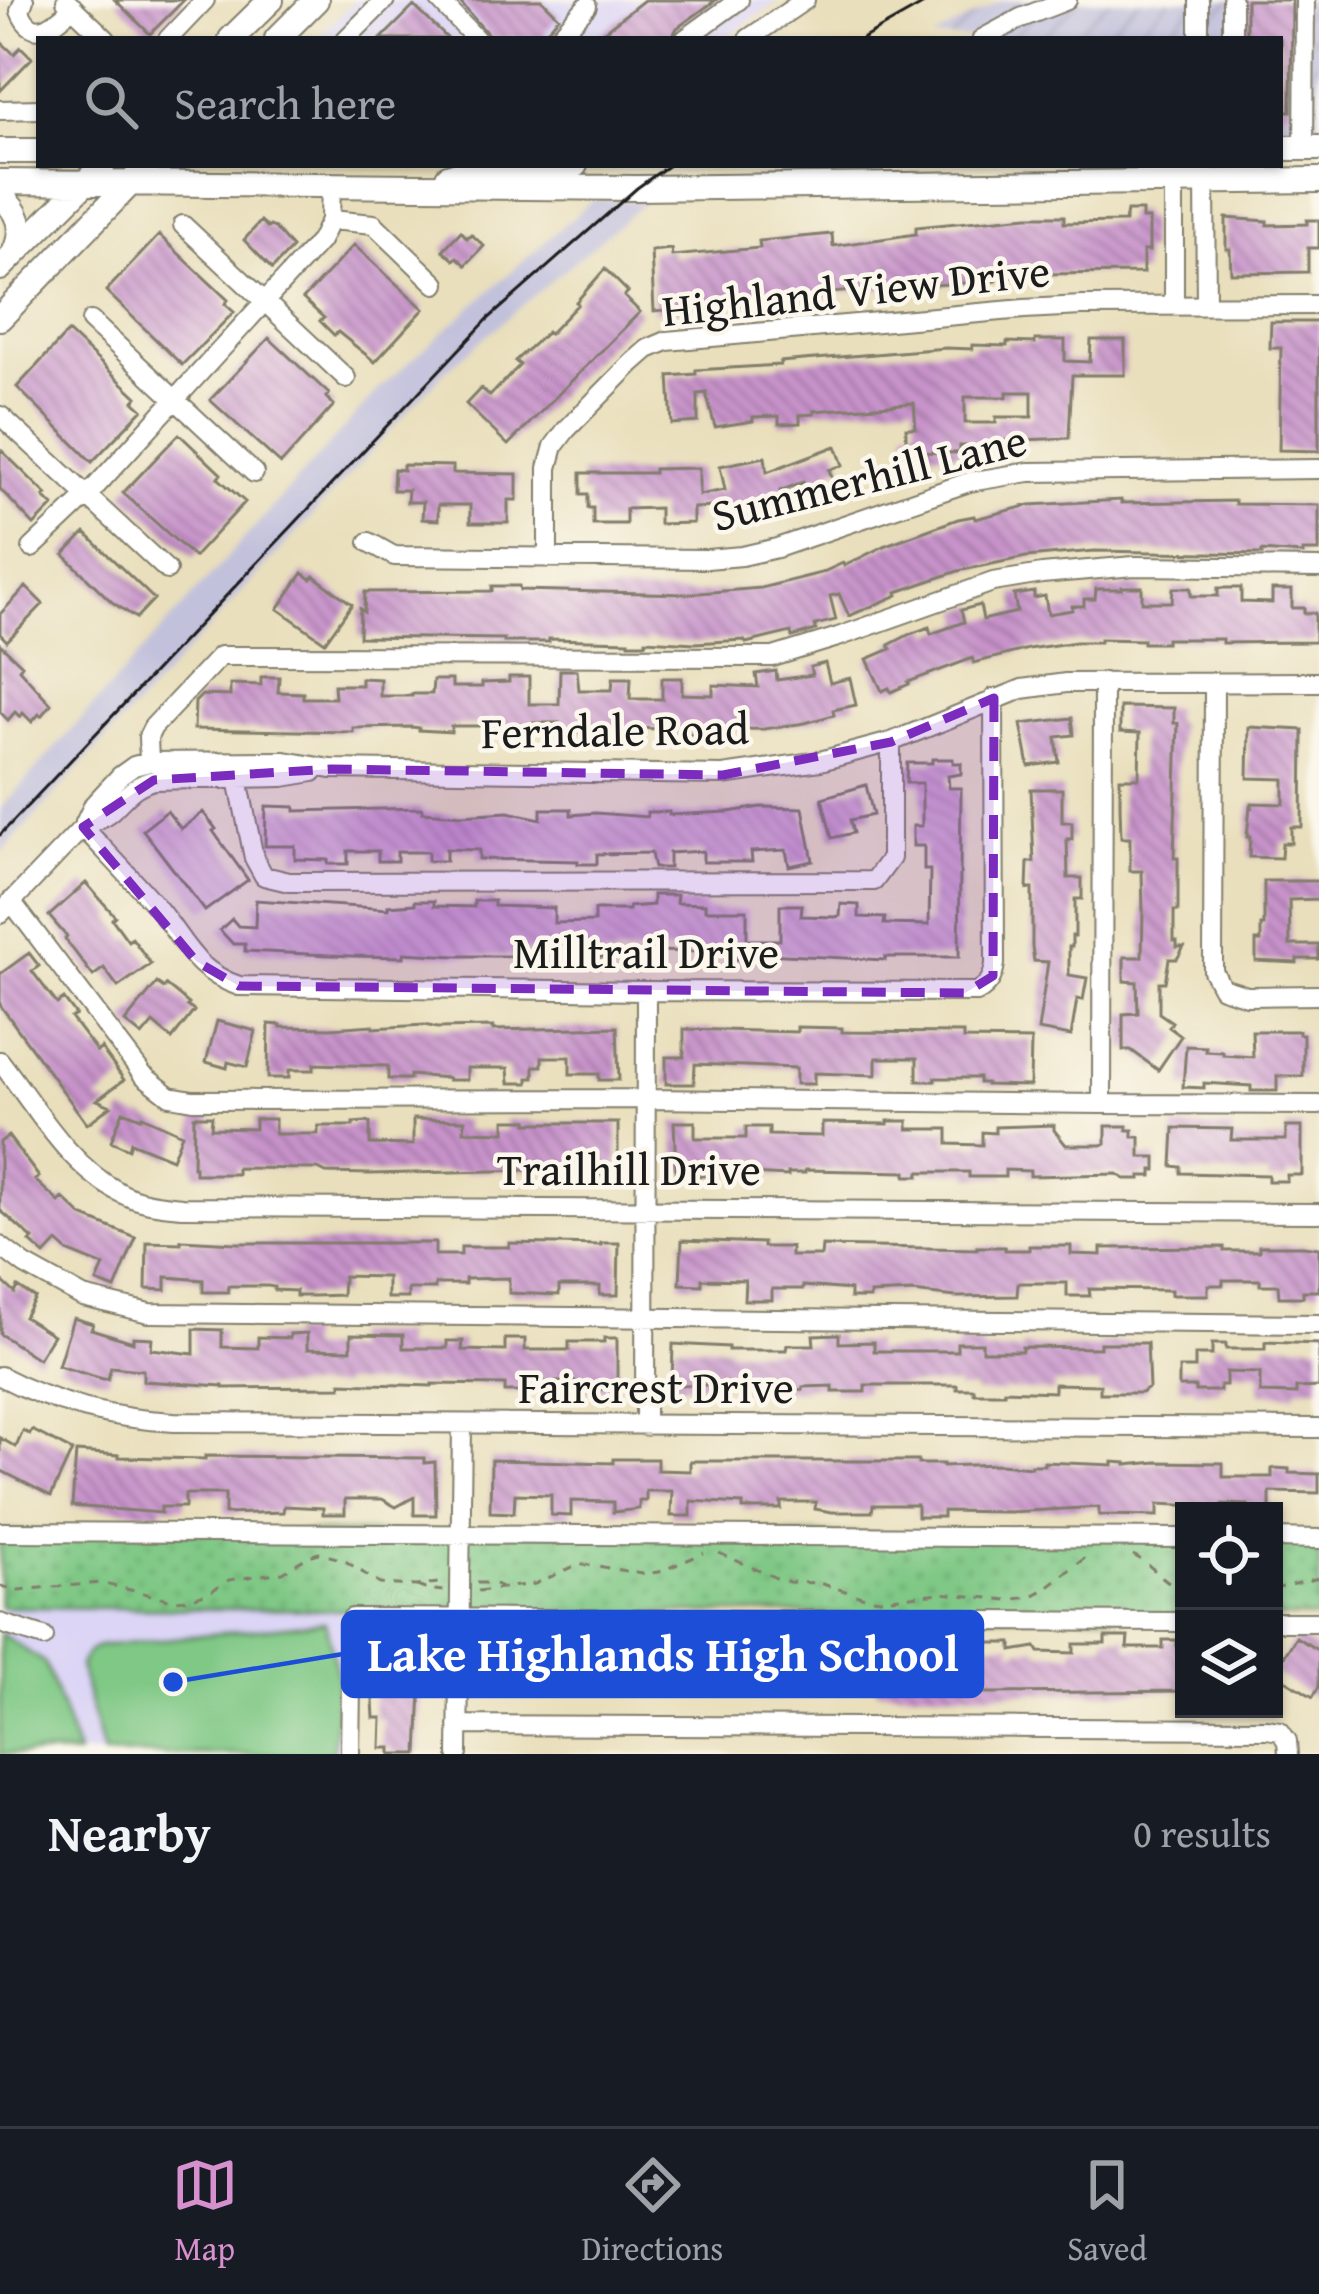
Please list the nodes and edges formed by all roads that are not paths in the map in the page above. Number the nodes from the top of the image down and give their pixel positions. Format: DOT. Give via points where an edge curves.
graph roads {
  1 [pos="23,0"];
  2 [pos="205,0"];
  3 [pos="271,0"];
  4 [pos="316,0"];
  5 [pos="385,0"];
  6 [pos="439,0"];
  7 [pos="739,0"];
  8 [pos="805,0"];
  9 [pos="1067,0"];
  10 [pos="1198,0"];
  11 [pos="1232,0"];
  12 [pos="1305,0"];
  13 [pos="588,2"];
  14 [pos="69,4"];
  15 [pos="103,36"];
  16 [pos="170,36"];
  17 [pos="235,36"];
  18 [pos="280,36"];
  19 [pos="349,36"];
  20 [pos="473,36"];
  21 [pos="560,36"];
  22 [pos="689,36"];
  23 [pos="752,36"];
  24 [pos="988,36"];
  25 [pos="1199,36"];
  26 [pos="1232,36"];
  27 [pos="0,110"];
  28 [pos="36,110"];
  29 [pos="1301,148"];
  30 [pos="0,151"];
  31 [pos="36,151"];
  32 [pos="145,168"];
  33 [pos="476,168"];
  34 [pos="1177,173"];
  35 [pos="1201,173"];
  36 [pos="94,174"];
  37 [pos="1319,180"];
  38 [pos="0,182"];
  39 [pos="128,183"];
  40 [pos="331,184"];
  41 [pos="423,185"];
  42 [pos="0,196"];
  43 [pos="330,220"];
  44 [pos="183,225"];
  45 [pos="7,260"];
  46 [pos="436,284"];
  47 [pos="266,302"];
  48 [pos="1174,305"];
  49 [pos="1206,305"];
  50 [pos="1319,305"];
  51 [pos="0,318"];
  52 [pos="92,321"];
  53 [pos="346,378"];
  54 [pos="175,399"];
  55 [pos="1,416"];
  56 [pos="1319,469"];
  57 [pos="254,473"];
  58 [pos="87,496"];
  59 [pos="369,542"];
  60 [pos="32,548"];
  61 [pos="548,558"];
  62 [pos="1319,568"];
  63 [pos="167,570"];
  64 [pos="1103,682"];
  65 [pos="1214,682"];
  66 [pos="1319,682"];
  67 [pos="994,698"];
  68 [pos="891,742"];
  69 [pos="160,767"];
  70 [pos="331,769"];
  71 [pos="238,778"];
  72 [pos="82,826"];
  73 [pos="6,908"];
  74 [pos="646,992"];
  75 [pos="1319,995"];
  76 [pos="0,1061"];
  77 [pos="646,1099"];
  78 [pos="1102,1104"];
  79 [pos="1319,1106"];
  80 [pos="646,1208"];
  81 [pos="1319,1213"];
  82 [pos="0,1246"];
  83 [pos="646,1318"];
  84 [pos="1319,1324"];
  85 [pos="0,1376"];
  86 [pos="462,1425"];
  87 [pos="645,1426"];
  88 [pos="1319,1428"];
  89 [pos="0,1532"];
  90 [pos="461,1534"];
  91 [pos="1175,1538"];
  92 [pos="1283,1538"];
  93 [pos="1319,1539"];
  94 [pos="460,1616"];
  95 [pos="1175,1622"];
  96 [pos="1283,1622"];
  97 [pos="1319,1622"];
  98 [pos="0,1623"];
  99 [pos="44,1637"];
  100 [pos="458,1725"];
  101 [pos="350,1754"];
  102 [pos="458,1754"];
  103 [pos="1288,1754"];
  1 -- 14 [label="street" via="20,11 35,29"];
  2 -- 16 [label="street"];
  3 -- 17 [label="main road"];
  4 -- 18 [label="main road"];
  5 -- 19 [label="street"];
  6 -- 20 [label="street"];
  7 -- 22 [label="street"];
  8 -- 23 [label="street"];
  9 -- 24 [label="street"];
  10 -- 25 [label="street"];
  11 -- 26 [label="street"];
  12 -- 29 [label="street"];
  13 -- 21 [label="street"];
  14 -- 15 [label="street"];
  27 -- 28 [label="street"];
  30 -- 31 [label="main road"];
  32 -- 39 [label="main road"];
  33 -- 41 [label="main road"];
  34 -- 35 [label="main road"];
  34 -- 41 [label="main road" via="638,188"];
  34 -- 48 [label="street"];
  35 -- 37 [label="main road"];
  35 -- 49 [label="street"];
  36 -- 38 [label="main road"];
  36 -- 39 [label="main road"];
  36 -- 45 [label="main road"];
  39 -- 40 [label="main road"];
  39 -- 51 [label="main road"];
  40 -- 41 [label="main road"];
  40 -- 43 [label="street"];
  42 -- 45 [label="main road" via="18,216 20,241"];
  43 -- 46 [label="street" via="374,224"];
  43 -- 47 [label="street"];
  44 -- 47 [label="street"];
  47 -- 53 [label="street"];
  47 -- 54 [label="street"];
  48 -- 49 [label="street, Highland View Drive"];
  48 -- 61 [label="street, Highland View Drive" via="1024,309 667,341 632,363 554,446"];
  49 -- 50 [label="street, Highland View Drive"];
  52 -- 54 [label="street"];
  54 -- 57 [label="street"];
  54 -- 58 [label="street"];
  55 -- 58 [label="street"];
  56 -- 61 [label="street, Summerhill Lane" via="1029,472 969,482 742,556"];
  58 -- 60 [label="street"];
  58 -- 63 [label="street"];
  59 -- 61 [label="street, Summerhill Lane" via="394,556"];
  62 -- 69 [label="street" via="1134,566 1042,574 993,582 773,657 220,656 153,727 148,737"];
  64 -- 65 [label="street, Ferndale Road"];
  64 -- 67 [label="street, Ferndale Road"];
  64 -- 78 [label="street"];
  65 -- 66 [label="street, Ferndale Road"];
  65 -- 75 [label="street" via="1213,971 1222,988 1247,996"];
  67 -- 68 [label="street, Ferndale Road"];
  67 -- 74 [label="street, Milltrail Drive" via="995,964 987,986 965,993"];
  68 -- 70 [label="street, Ferndale Road" via="723,775"];
  68 -- 71 [label="street" via="891,858 874,880 289,882 264,876 254,858"];
  69 -- 70 [label="street, Ferndale Road" via="285,761"];
  69 -- 71 [label="street, Ferndale Road"];
  69 -- 72 [label="street" via="134,766 119,776"];
  70 -- 71 [label="street, Ferndale Road"];
  72 -- 73 [label="street"];
  72 -- 74 [label="street, Milltrail Drive" via="196,961 239,986"];
  73 -- 77 [label="street" via="143,1075 170,1096"];
  74 -- 77 [label="street"];
  76 -- 80 [label="street, Trailhill Drive" via="70,1152 120,1193 148,1204"];
  77 -- 78 [label="street"];
  77 -- 80 [label="street"];
  78 -- 79 [label="street"];
  80 -- 81 [label="street, Trailhill Drive"];
  80 -- 83 [label="street"];
  82 -- 83 [label="street" via="83,1298 149,1313"];
  83 -- 84 [label="street"];
  83 -- 87 [label="street"];
  85 -- 86 [label="street, Faircrest Drive" via="130,1420"];
  86 -- 87 [label="street, Faircrest Drive"];
  86 -- 90 [label="street"];
  87 -- 88 [label="street, Faircrest Drive"];
  89 -- 90 [label="street"];
  90 -- 91 [label="street"];
  90 -- 94 [label="street"];
  92 -- 93 [label="street"];
  94 -- 95 [label="street"];
  94 -- 100 [label="street"];
  94 -- 101 [label="street" via="352,1618"];
  96 -- 97 [label="street"];
  98 -- 99 [label="street"];
  100 -- 102 [label="street"];
  100 -- 103 [label="street" via="1267,1729 1280,1731"];
}
